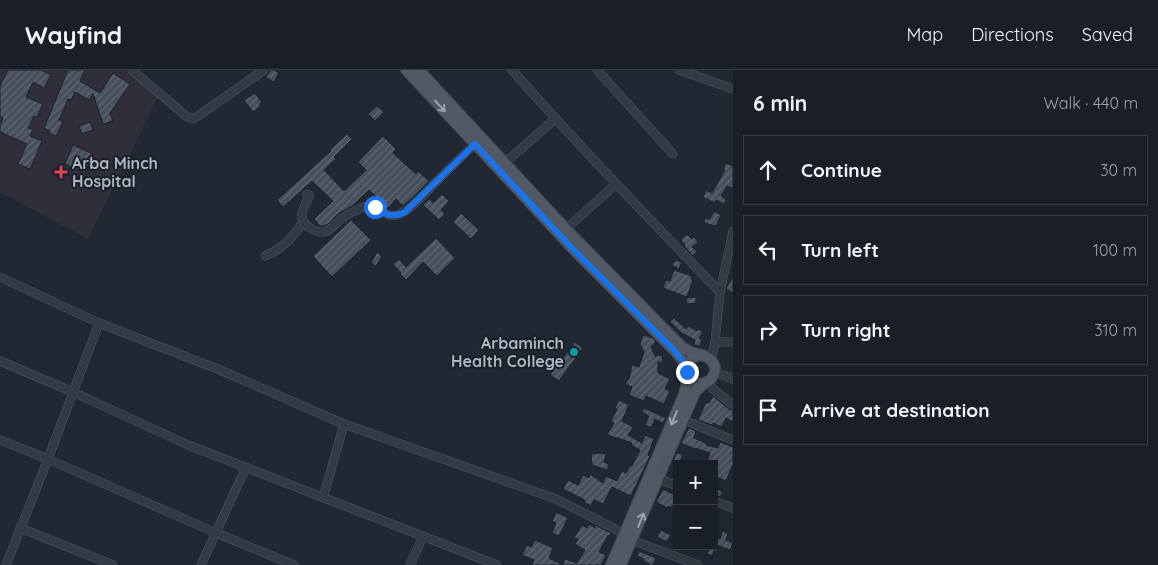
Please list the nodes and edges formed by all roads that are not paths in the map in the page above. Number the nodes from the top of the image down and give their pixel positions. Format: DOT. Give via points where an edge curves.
graph roads {
  1 [pos="132,70"];
  2 [pos="264,70"];
  3 [pos="406,70"];
  4 [pos="419,70"];
  5 [pos="512,70"];
  6 [pos="597,70"];
  7 [pos="679,70"];
  8 [pos="706,70"];
  9 [pos="705,79"];
  10 [pos="733,89"];
  11 [pos="555,119"];
  12 [pos="478,141"];
  13 [pos="673,154"];
  14 [pos="505,163"];
  15 [pos="616,184"];
  16 [pos="307,194"];
  17 [pos="303,222"];
  18 [pos="566,229"];
  19 [pos="733,231"];
  20 [pos="731,245"];
  21 [pos="264,256"];
  22 [pos="0,277"];
  23 [pos="720,292"];
  24 [pos="99,324"];
  25 [pos="715,342"];
  26 [pos="733,342"];
  27 [pos="708,358"];
  28 [pos="0,361"];
  29 [pos="687,371"];
  30 [pos="715,372"];
  31 [pos="733,379"];
  32 [pos="707,382"];
  33 [pos="73,392"];
  34 [pos="733,405"];
  35 [pos="684,420"];
  36 [pos="344,424"];
  37 [pos="0,440"];
  38 [pos="733,440"];
  39 [pos="48,459"];
  40 [pos="246,467"];
  41 [pos="658,478"];
  42 [pos="673,484"];
  43 [pos="323,498"];
  44 [pos="718,502"];
  45 [pos="733,508"];
  46 [pos="20,528"];
  47 [pos="216,533"];
  48 [pos="423,536"];
  49 [pos="629,537"];
  50 [pos="6,565"];
  51 [pos="113,565"];
  52 [pos="201,565"];
  53 [pos="294,565"];
  54 [pos="410,565"];
  55 [pos="497,565"];
  56 [pos="611,565"];
  57 [pos="622,565"];
  58 [pos="698,565"];
  1 -- 2 [label="street" via="193,119"];
  3 -- 12 [label="main road, one-way"];
  4 -- 12 [label="main road"];
  5 -- 11 [label="street"];
  6 -- 13 [label="street"];
  7 -- 9 [label="street"];
  8 -- 9 [label="street"];
  9 -- 10 [label="street"];
  11 -- 14 [label="street"];
  11 -- 15 [label="street"];
  12 -- 14 [label="main road"];
  12 -- 17 [label="street" via="399,215 368,205 344,217 329,231 321,232"];
  12 -- 29 [label="main road" via="573,249 675,351"];
  14 -- 18 [label="main road"];
  15 -- 18 [label="street"];
  15 -- 23 [label="street"];
  16 -- 17 [label="street" via="308,200 301,214"];
  17 -- 21 [label="street" via="283,245"];
  18 -- 27 [label="main road" via="682,347"];
  19 -- 20 [label="street"];
  20 -- 23 [label="street"];
  22 -- 24 [label="street"];
  23 -- 25 [label="street"];
  24 -- 33 [label="street"];
  24 -- 36 [label="street" via="220,370"];
  25 -- 26 [label="street"];
  25 -- 27 [label="street"];
  27 -- 29 [label="main road" via="700,355 692,359"];
  27 -- 30 [label="main road"];
  28 -- 33 [label="street"];
  29 -- 32 [label="main road" via="694,382"];
  29 -- 49 [label="main road, one-way" via="684,394"];
  30 -- 31 [label="street"];
  30 -- 32 [label="main road"];
  32 -- 34 [label="street"];
  32 -- 35 [label="main road" via="696,391"];
  33 -- 39 [label="street"];
  33 -- 40 [label="street" via="188,445"];
  35 -- 38 [label="street"];
  35 -- 41 [label="main road"];
  36 -- 43 [label="street"];
  36 -- 49 [label="street" via="556,499"];
  37 -- 39 [label="street"];
  39 -- 46 [label="street"];
  39 -- 47 [label="street"];
  40 -- 43 [label="street"];
  40 -- 47 [label="street"];
  41 -- 42 [label="street"];
  49 -- 41 [label="main road, one-way"];
  43 -- 48 [label="street"];
  44 -- 45 [label="street"];
  46 -- 50 [label="street"];
  46 -- 51 [label="street"];
  47 -- 52 [label="street"];
  47 -- 53 [label="street"];
  48 -- 54 [label="street"];
  48 -- 55 [label="street"];
  49 -- 56 [label="main road"];
  49 -- 57 [label="main road"];
  49 -- 58 [label="street"];
}
